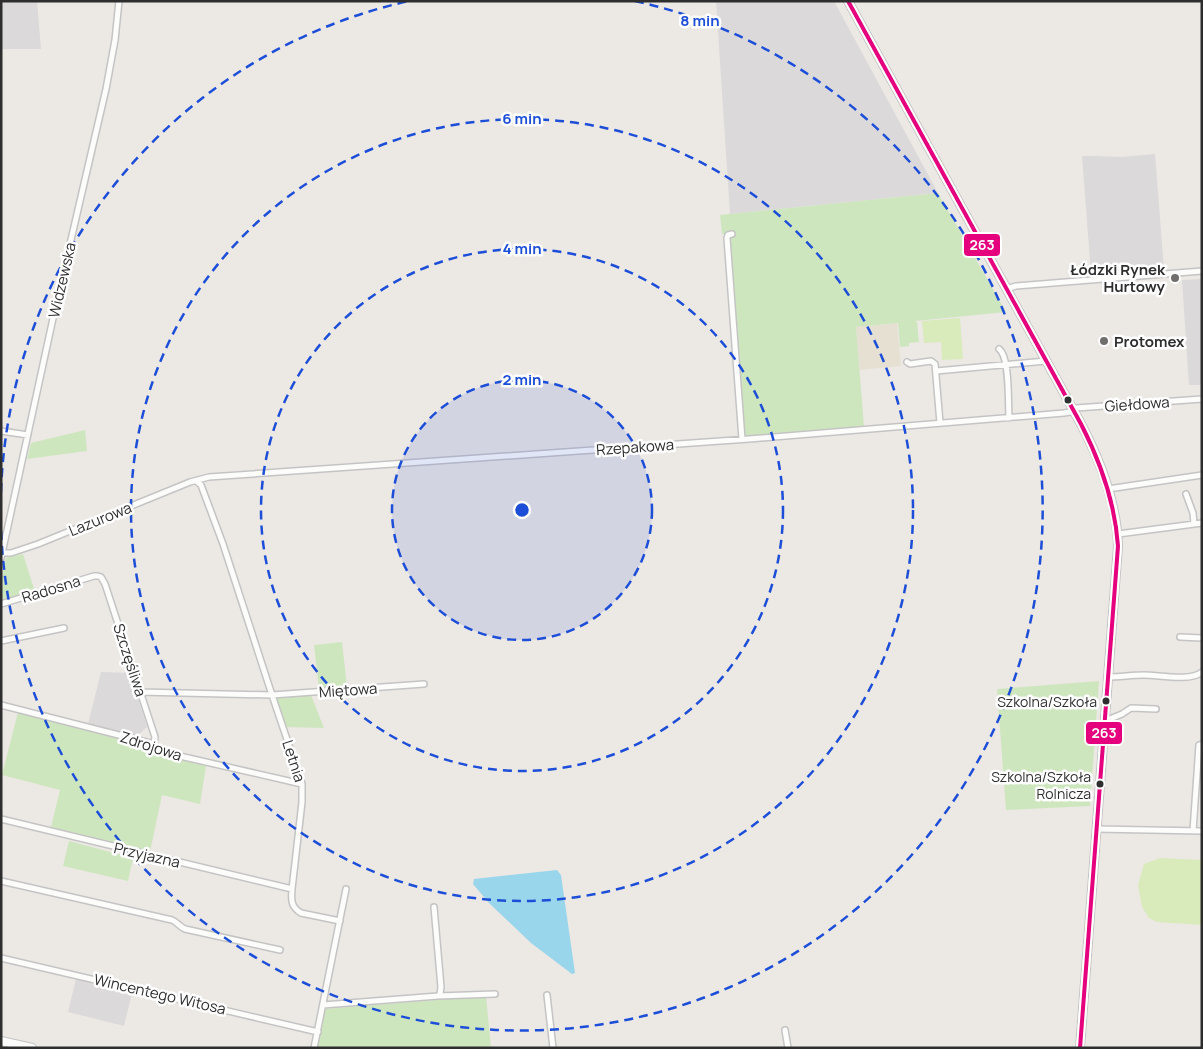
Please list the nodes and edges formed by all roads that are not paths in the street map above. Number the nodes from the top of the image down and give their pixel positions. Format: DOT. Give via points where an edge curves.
graph roads {
  1 [pos="119,1"];
  2 [pos="848,1"];
  3 [pos="732,234"];
  4 [pos="1202,271"];
  5 [pos="1006,289"];
  6 [pos="999,349"];
  7 [pos="1046,361"];
  8 [pos="906,362"];
  9 [pos="1006,364"];
  10 [pos="936,371"];
  11 [pos="1202,399"];
  12 [pos="1073,410"];
  13 [pos="1009,418"];
  14 [pos="940,423"];
  15 [pos="1,431"];
  16 [pos="28,435"];
  17 [pos="742,439"];
  18 [pos="1202,475"];
  19 [pos="196,481"];
  20 [pos="1108,489"];
  21 [pos="1186,494"];
  22 [pos="1200,524"];
  23 [pos="1118,534"];
  24 [pos="2,556"];
  25 [pos="101,577"];
  26 [pos="1,604"];
  27 [pos="64,628"];
  28 [pos="1180,637"];
  29 [pos="1202,638"];
  30 [pos="1,641"];
  31 [pos="1202,672"];
  32 [pos="1108,677"];
  33 [pos="424,684"];
  34 [pos="140,692"];
  35 [pos="272,695"];
  36 [pos="1,705"];
  37 [pos="1156,708"];
  38 [pos="1105,721"];
  39 [pos="154,744"];
  40 [pos="1202,744"];
  41 [pos="302,784"];
  42 [pos="1,819"];
  43 [pos="1096,829"];
  44 [pos="1193,831"];
  45 [pos="1202,831"];
  46 [pos="1,881"];
  47 [pos="292,889"];
  48 [pos="346,889"];
  49 [pos="434,907"];
  50 [pos="340,921"];
  51 [pos="280,950"];
  52 [pos="1,958"];
  53 [pos="496,994"];
  54 [pos="547,995"];
  55 [pos="438,996"];
  56 [pos="323,1004"];
  57 [pos="784,1030"];
  58 [pos="318,1032"];
  59 [pos="1,1041"];
  60 [pos="32,1048"];
  61 [pos="314,1048"];
  62 [pos="553,1048"];
  63 [pos="788,1048"];
  64 [pos="1080,1048"];
  1 -- 16 [label="street, Widzewska" via="106,89"];
  2 -- 5 [label="street"];
  3 -- 17 [label="street" via="727,238"];
  4 -- 5 [label="street"];
  5 -- 7 [label="street"];
  6 -- 9 [label="street"];
  7 -- 9 [label="street"];
  7 -- 12 [label="street"];
  8 -- 10 [label="street" via="934,362"];
  9 -- 10 [label="street"];
  9 -- 13 [label="street"];
  10 -- 14 [label="street"];
  11 -- 12 [label="street, Giełdowa"];
  12 -- 13 [label="street, Rzepakowa"];
  12 -- 20 [label="street" via="1095,453"];
  13 -- 14 [label="street, Rzepakowa"];
  14 -- 17 [label="street, Rzepakowa"];
  15 -- 16 [label="street"];
  16 -- 24 [label="street, Widzewska"];
  17 -- 19 [label="street, Rzepakowa" via="209,477"];
  18 -- 20 [label="street"];
  19 -- 24 [label="street, Lazurowa"];
  19 -- 35 [label="street, Letnia" via="201,485 220,536"];
  20 -- 23 [label="street"];
  21 -- 22 [label="street"];
  22 -- 23 [label="street"];
  23 -- 32 [label="street"];
  25 -- 26 [label="street, Radosna" via="94,576"];
  25 -- 34 [label="street, Szczęśliwa"];
  27 -- 30 [label="street"];
  28 -- 29 [label="street"];
  31 -- 32 [label="street" via="1187,677"];
  32 -- 38 [label="street"];
  33 -- 35 [label="street, Miętowa"];
  34 -- 35 [label="street, Miętowa"];
  34 -- 39 [label="street, Szczęśliwa" via="155,737"];
  35 -- 41 [label="street, Letnia"];
  36 -- 39 [label="street, Zdrojowa"];
  37 -- 38 [label="street" via="1131,708"];
  38 -- 43 [label="street"];
  39 -- 41 [label="street, Zdrojowa" via="171,754"];
  40 -- 44 [label="street" via="1199,745"];
  41 -- 47 [label="street, Letnia"];
  42 -- 47 [label="street, Przyjazna"];
  43 -- 44 [label="street"];
  43 -- 64 [label="street"];
  44 -- 45 [label="street"];
  46 -- 51 [label="street" via="172,920 185,929"];
  47 -- 50 [label="street, Letnia" via="292,904 297,911"];
  48 -- 50 [label="street"];
  49 -- 55 [label="street" via="441,987"];
  50 -- 56 [label="street"];
  52 -- 58 [label="street, Wincentego Witosa"];
  53 -- 55 [label="street"];
  54 -- 62 [label="street"];
  55 -- 56 [label="street"];
  56 -- 58 [label="street"];
  57 -- 63 [label="street"];
  58 -- 61 [label="street"];
  59 -- 60 [label="street"];
}
